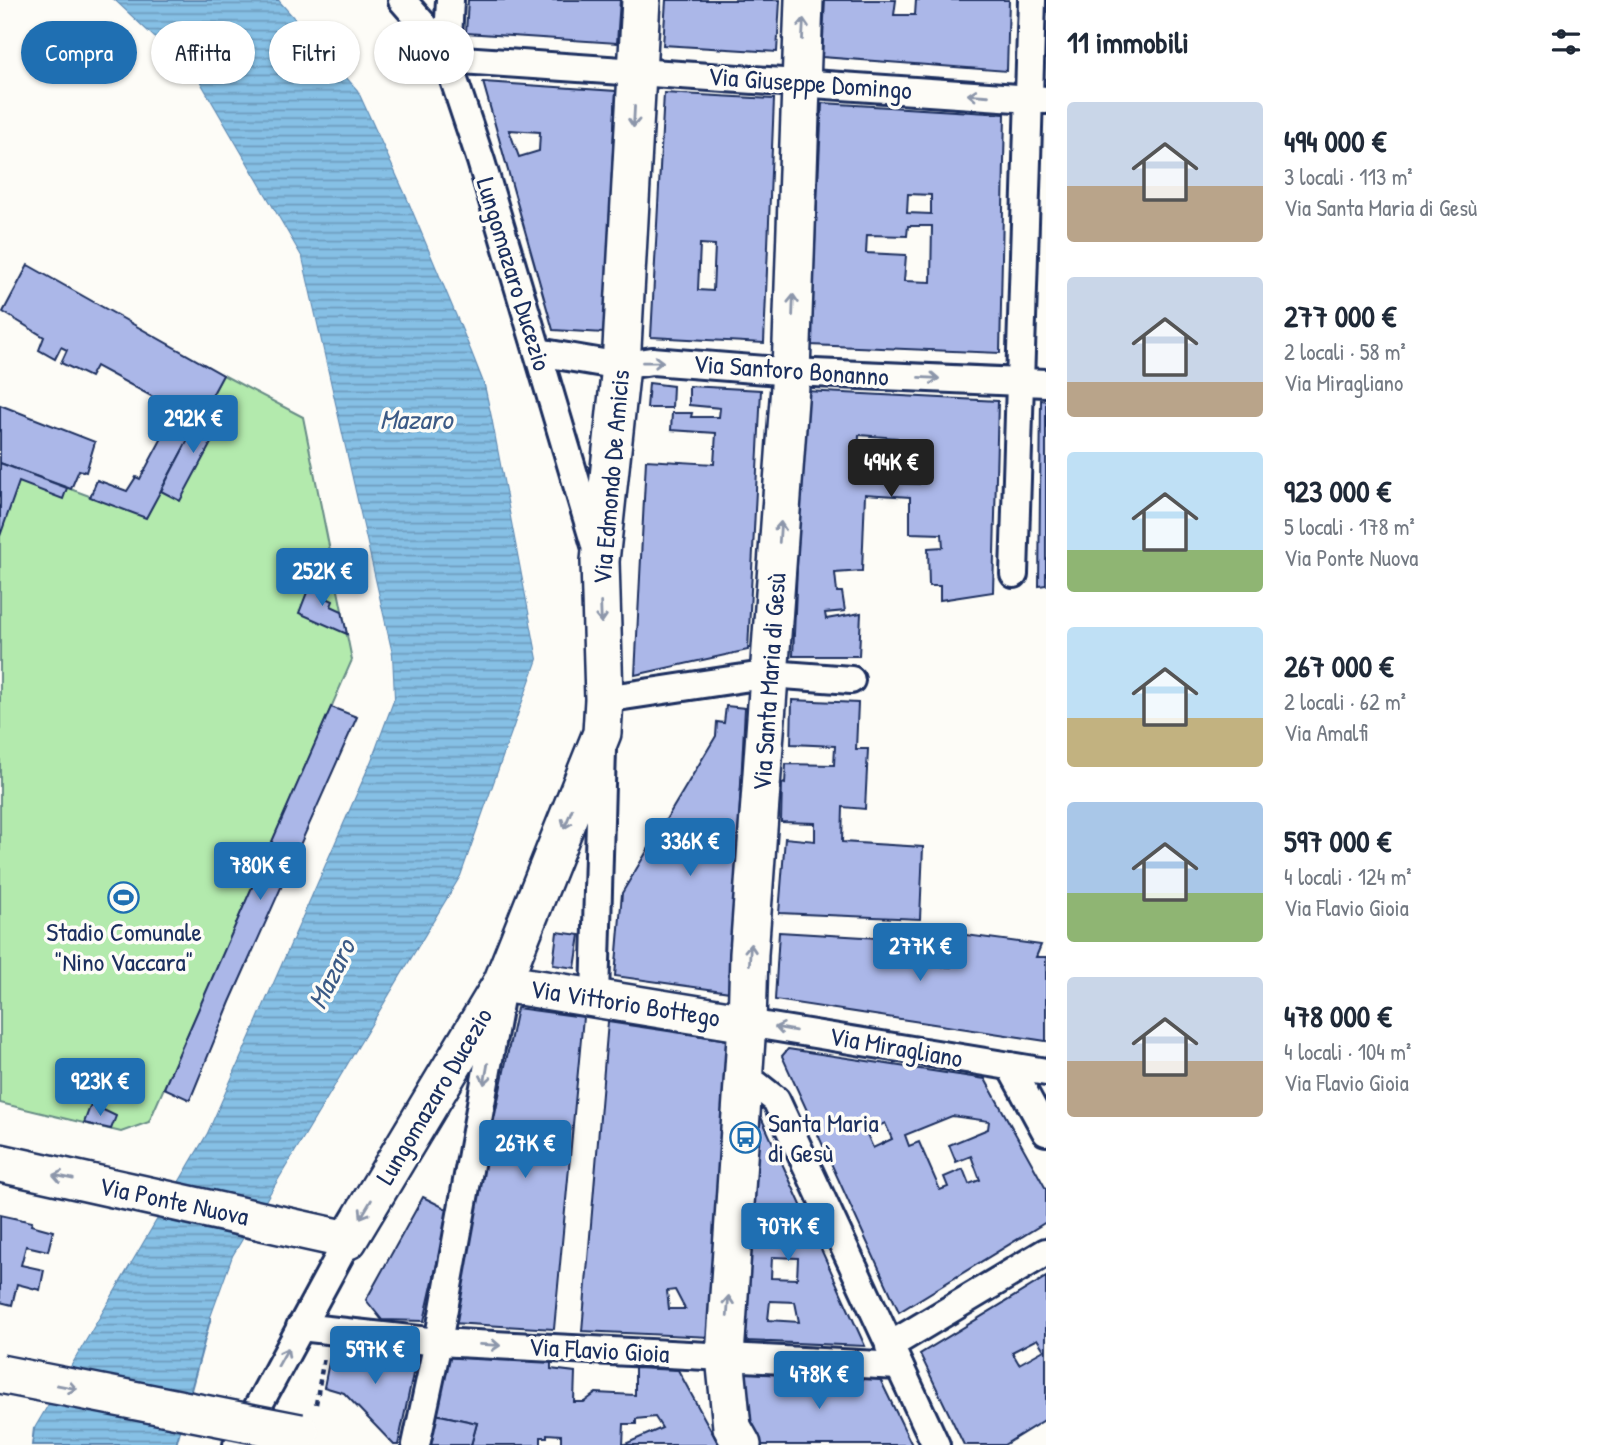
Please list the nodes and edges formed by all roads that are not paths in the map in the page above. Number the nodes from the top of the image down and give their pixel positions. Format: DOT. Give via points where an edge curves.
graph roads {
  1 [pos="402,0"];
  2 [pos="450,0"];
  3 [pos="641,0"];
  4 [pos="804,0"];
  5 [pos="1032,0"];
  6 [pos="420,21"];
  7 [pos="449,21"];
  8 [pos="474,61"];
  9 [pos="637,71"];
  10 [pos="800,82"];
  11 [pos="455,84"];
  12 [pos="1037,99"];
  13 [pos="538,352"];
  14 [pos="621,366"];
  15 [pos="791,372"];
  16 [pos="1033,383"];
  17 [pos="600,561"];
  18 [pos="1014,574"];
  19 [pos="770,674"];
  20 [pos="851,680"];
  21 [pos="603,716"];
  22 [pos="502,983"];
  23 [pos="595,997"];
  24 [pos="747,1023"];
  25 [pos="1010,1066"];
  26 [pos="1046,1072"];
  27 [pos="743,1074"];
  28 [pos="1046,1132"];
  29 [pos="0,1163"];
  30 [pos="348,1240"];
  31 [pos="1046,1252"];
  32 [pos="300,1327"];
  33 [pos="438,1342"];
  34 [pos="725,1356"];
  35 [pos="894,1356"];
  36 [pos="0,1374"];
  37 [pos="311,1429"];
  38 [pos="237,1445"];
  39 [pos="416,1445"];
  40 [pos="742,1445"];
  41 [pos="936,1445"];
  1 -- 6 [label="street, Lungomazaro Ducezio"];
  2 -- 7 [label="street"];
  3 -- 9 [label="street, Via Edmondo De Amicis"];
  10 -- 4 [label="street, Via Santa Maria di Gesù, one-way"];
  5 -- 12 [label="street"];
  8 -- 9 [label="street, Via Giuseppe Domingo"];
  9 -- 10 [label="street, Via Giuseppe Domingo"];
  9 -- 14 [label="street, Via Edmondo De Amicis, one-way"];
  12 -- 10 [label="street, Via Giuseppe Domingo, one-way"];
  15 -- 10 [label="street, Via Santa Maria di Gesù, one-way"];
  11 -- 13 [label="street, Lungomazaro Ducezio"];
  12 -- 16 [label="street"];
  13 -- 14 [label="street, Via Santoro Bonanno"];
  13 -- 17 [label="street, Lungomazaro Ducezio"];
  14 -- 15 [label="street, Via Santoro Bonanno, one-way" via="652,361"];
  14 -- 17 [label="street, Via Edmondo De Amicis"];
  15 -- 16 [label="street, Via Santoro Bonanno, one-way"];
  19 -- 15 [label="street, Via Santa Maria di Gesù, one-way"];
  16 -- 18 [label="street"];
  17 -- 21 [label="street, Via Edmondo De Amicis, one-way"];
  19 -- 20 [label="street"];
  19 -- 21 [label="street"];
  24 -- 19 [label="street, Via Santa Maria di Gesù, one-way"];
  21 -- 22 [label="street, Lungomazaro Ducezio, one-way"];
  21 -- 23 [label="street, Via Edmondo De Amicis"];
  22 -- 23 [label="street, Via Vittorio Bottego"];
  22 -- 30 [label="street, Lungomazaro Ducezio, one-way"];
  22 -- 33 [label="street, one-way"];
  23 -- 24 [label="street, Via Vittorio Bottego"];
  25 -- 24 [label="street, Via Miragliano, one-way"];
  24 -- 27 [label="street, Via Santa Maria di Gesù"];
  25 -- 26 [label="street, Via Miragliano"];
  25 -- 28 [label="street"];
  34 -- 27 [label="street, Via Santa Maria di Gesù, one-way"];
  27 -- 35 [label="street" via="776,1100"];
  30 -- 29 [label="street, Via Ponte Nuova, one-way"];
  30 -- 32 [label="street, Lungomazaro Ducezio"];
  31 -- 35 [label="street"];
  32 -- 33 [label="street, Via Flavio Gioia"];
  38 -- 32 [label="street, Lungomazaro Ducezio, one-way"];
  33 -- 34 [label="street, Via Flavio Gioia, one-way"];
  33 -- 39 [label="street"];
  34 -- 35 [label="street, Via Flavio Gioia"];
  34 -- 40 [label="street, Via Santa Maria di Gesù" via="732,1427"];
  35 -- 41 [label="street"];
  36 -- 37 [label="street, one-way, bridge"];
}
